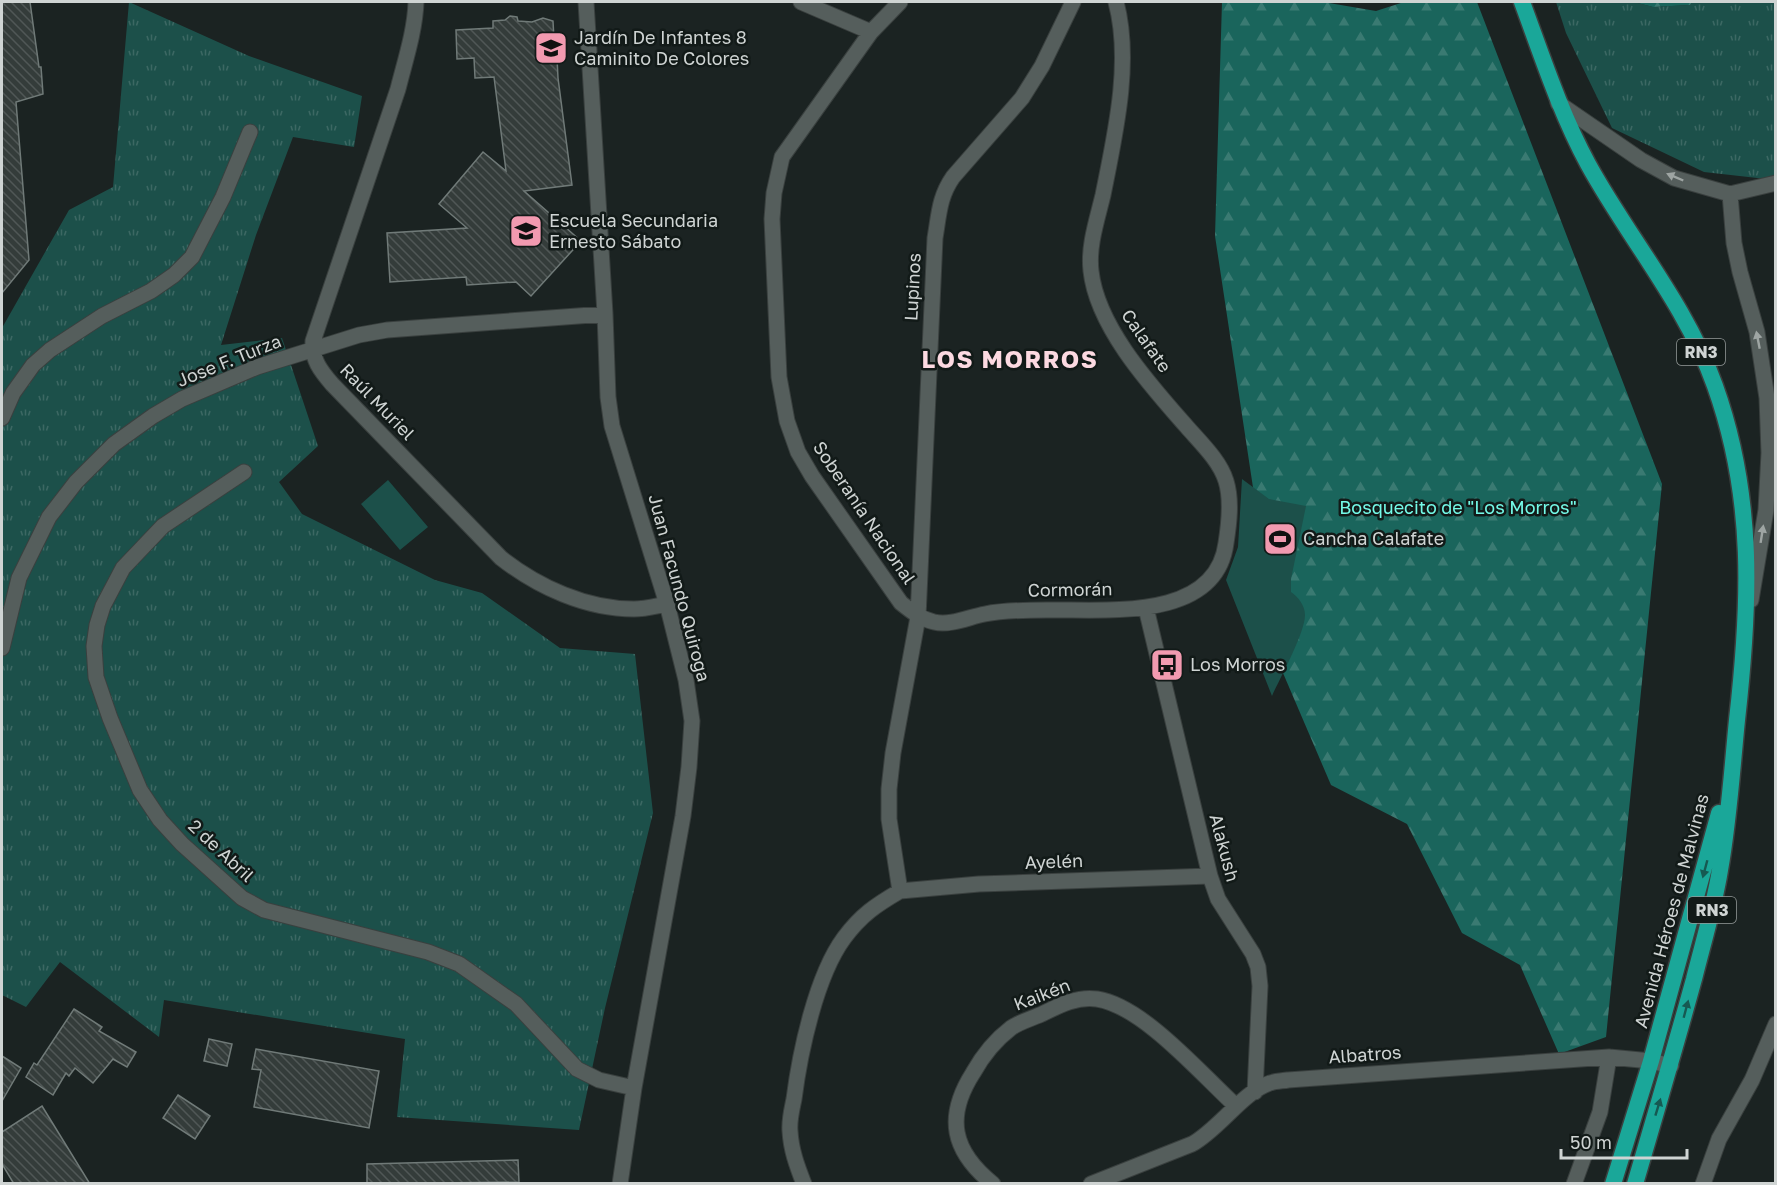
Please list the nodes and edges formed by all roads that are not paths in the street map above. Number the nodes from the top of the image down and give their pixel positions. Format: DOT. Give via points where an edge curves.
graph roads {
  1 [pos="416,2"];
  2 [pos="586,2"];
  3 [pos="801,2"];
  4 [pos="900,2"];
  5 [pos="1073,2"];
  6 [pos="1116,2"];
  7 [pos="1522,2"];
  8 [pos="871,32"];
  9 [pos="1558,103"];
  10 [pos="250,132"];
  11 [pos="1776,183"];
  12 [pos="1730,194"];
  13 [pos="606,314"];
  14 [pos="313,350"];
  15 [pos="2,417"];
  16 [pos="244,472"];
  17 [pos="1216,573"];
  18 [pos="667,604"];
  19 [pos="1146,608"];
  20 [pos="918,617"];
  21 [pos="1746,633"];
  22 [pos="2,648"];
  23 [pos="1734,751"];
  24 [pos="1210,876"];
  25 [pos="900,891"];
  26 [pos="1776,1024"];
  27 [pos="1609,1058"];
  28 [pos="1651,1061"];
  29 [pos="1671,1066"];
  30 [pos="634,1088"];
  31 [pos="1255,1092"];
  32 [pos="1236,1107"];
  33 [pos="620,1184"];
  34 [pos="804,1184"];
  35 [pos="993,1184"];
  36 [pos="1091,1184"];
  37 [pos="1574,1184"];
  38 [pos="1613,1184"];
  39 [pos="1635,1184"];
  40 [pos="1703,1184"];
  1 -- 14 [label="street" via="398,89 313,340"];
  2 -- 13 [label="street, Juan Facundo Quiroga"];
  3 -- 8 [label="street"];
  4 -- 8 [label="street, Soberanía Nacional"];
  5 -- 20 [label="street, Lupinos" via="1023,98 944,190 935,238"];
  6 -- 17 [label="street, Calafate" via="1123,48 1120,88 1112,152 1090,254 1091,273 1111,330 1145,377 1212,455 1226,481 1230,517 1225,551"];
  7 -- 9 [label="highway, Avenida Héroes de Malvinas / RN3"];
  8 -- 20 [label="street, Soberanía Nacional" via="782,157 772,219 779,377 787,421 798,452 901,603"];
  12 -- 9 [label="street, one-way" via="1674,178"];
  9 -- 21 [label="highway, Avenida Héroes de Malvinas / RN3" via="1604,192 1682,313 1715,386 1743,508"];
  10 -- 15 [label="street" via="192,257 152,291 102,316 50,350 33,365"];
  11 -- 12 [label="street"];
  21 -- 12 [label="street, one-way" via="1766,510 1767,398 1761,353 1734,243"];
  13 -- 14 [label="street, Jose F. Turza" via="387,330"];
  13 -- 18 [label="street, Juan Facundo Quiroga" via="612,426"];
  14 -- 18 [label="street, Raúl Muriel" via="317,366 332,384 519,572 564,596 593,603 634,609"];
  14 -- 22 [label="street, Jose F. Turza" via="257,367 182,399 114,444 76,482 49,517 19,578"];
  16 -- 30 [label="street, 2 de Abril" via="163,526 145,544 123,568 97,625 96,677 140,790 182,844 242,898 264,910 428,952 459,964 516,1004 577,1069 599,1080"];
  17 -- 19 [label="street, Cormorán" via="1182,599"];
  18 -- 30 [label="street, Juan Facundo Quiroga" via="692,721 689,767"];
  19 -- 20 [label="street, Cormorán" via="1020,610 936,623"];
  19 -- 24 [label="street, Alakush"];
  20 -- 25 [label="street" via="892,753 889,789 889,819"];
  21 -- 23 [label="highway, Avenida Héroes de Malvinas / RN3"];
  23 -- 28 [label="highway, Avenida Héroes de Malvinas / RN3, one-way"];
  29 -- 23 [label="highway, Avenida Héroes de Malvinas / RN3, one-way" via="1720,871"];
  24 -- 25 [label="street, Ayelén" via="979,884"];
  24 -- 31 [label="street, Alakush" via="1218,899 1258,967"];
  25 -- 34 [label="street" via="870,908 844,938 818,991 796,1080 789,1128"];
  26 -- 40 [label="street" via="1752,1080 1719,1139"];
  27 -- 28 [label="street, Albatros"];
  27 -- 31 [label="street, Albatros" via="1288,1080 1268,1083"];
  27 -- 37 [label="street" via="1600,1112"];
  28 -- 29 [label="street, Albatros"];
  28 -- 38 [label="highway, Avenida Héroes de Malvinas / RN3"];
  39 -- 29 [label="highway, Avenida Héroes de Malvinas / RN3, one-way"];
  30 -- 33 [label="street, Juan Facundo Quiroga"];
  31 -- 32 [label="street, Albatros"];
  32 -- 35 [label="street, Kaikén" via="1141,1018 1095,998 1070,1001 1013,1027 987,1050 964,1087 955,1115 956,1130 974,1168"];
  32 -- 36 [label="street, Albatros" via="1221,1124 1192,1144"];
}
